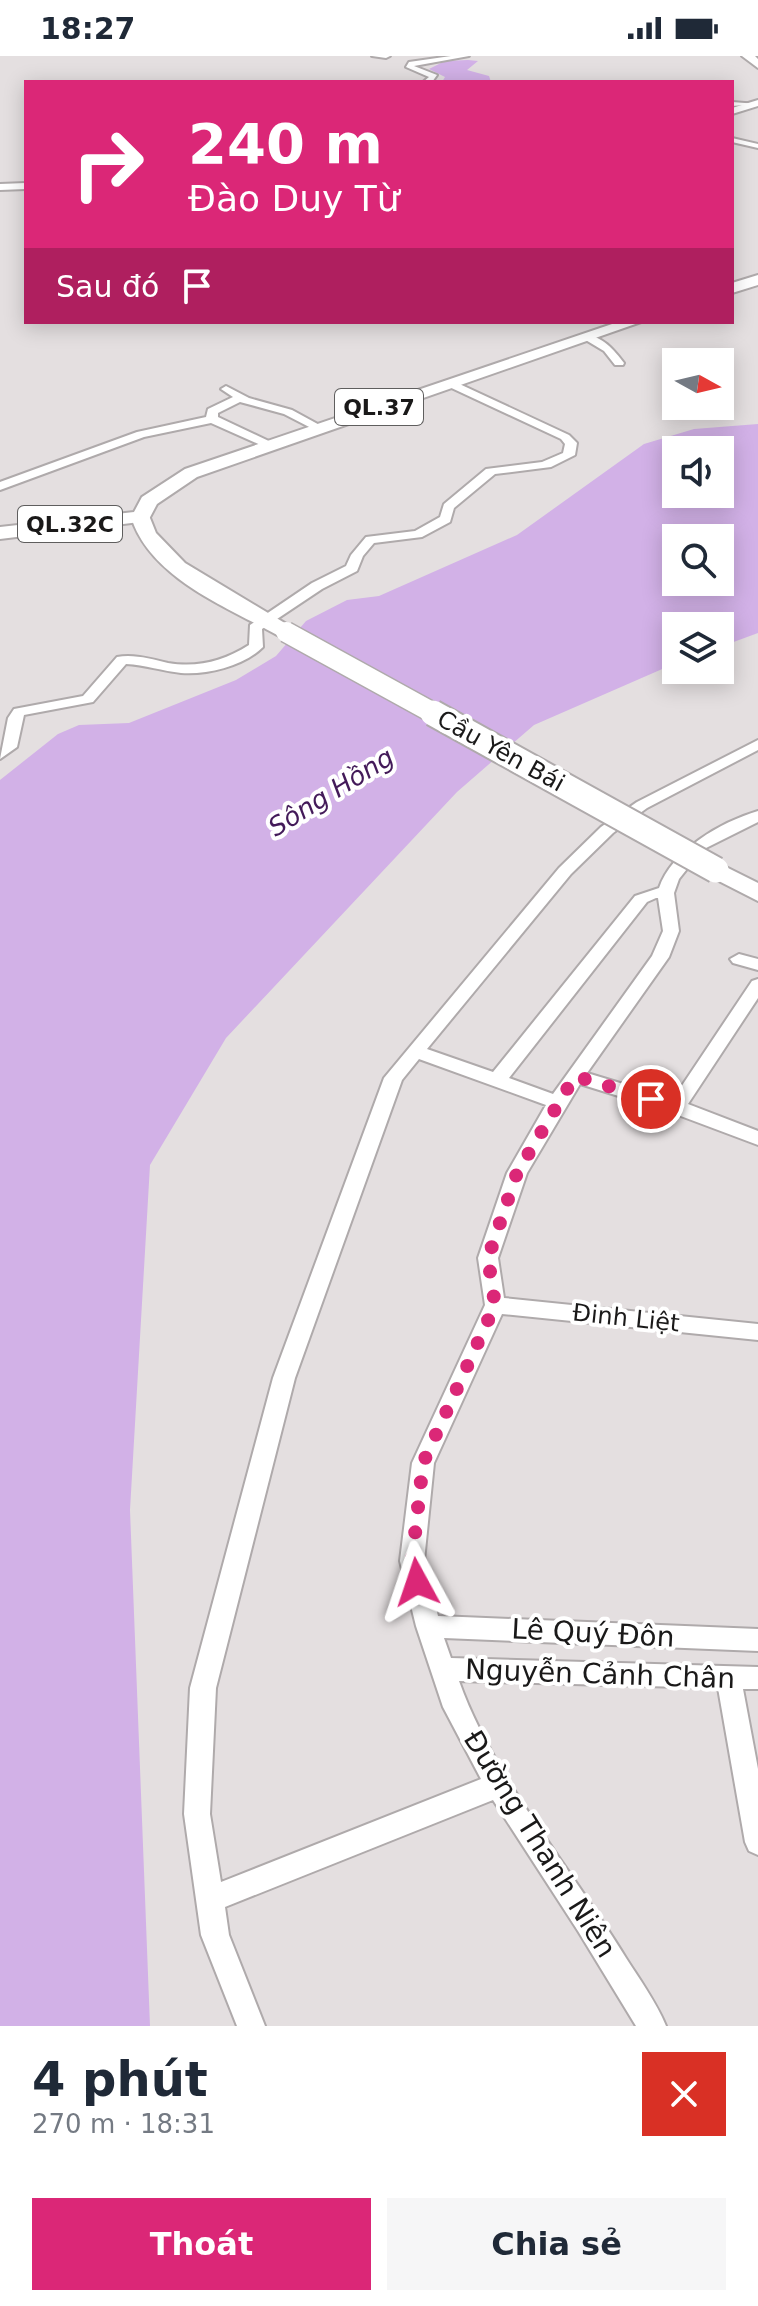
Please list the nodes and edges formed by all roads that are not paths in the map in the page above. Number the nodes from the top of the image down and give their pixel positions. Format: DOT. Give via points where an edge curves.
graph roads {
  1 [pos="376,56"];
  2 [pos="386,56"];
  3 [pos="465,56"];
  4 [pos="748,56"];
  5 [pos="758,65"];
  6 [pos="430,80"];
  7 [pos="756,103"];
  8 [pos="734,104"];
  9 [pos="734,110"];
  10 [pos="734,140"];
  11 [pos="756,146"];
  12 [pos="24,186"];
  13 [pos="0,187"];
  14 [pos="758,280"];
  15 [pos="734,287"];
  16 [pos="627,324"];
  17 [pos="588,337"];
  18 [pos="619,363"];
  19 [pos="449,383"];
  20 [pos="226,389"];
  21 [pos="240,398"];
  22 [pos="212,419"];
  23 [pos="319,428"];
  24 [pos="269,445"];
  25 [pos="0,486"];
  26 [pos="141,517"];
  27 [pos="0,533"];
  28 [pos="265,620"];
  29 [pos="758,744"];
  30 [pos="0,755"];
  31 [pos="758,816"];
  32 [pos="666,893"];
  33 [pos="758,893"];
  34 [pos="739,959"];
  35 [pos="758,965"];
  36 [pos="758,985"];
  37 [pos="415,1051"];
  38 [pos="575,1076"];
  39 [pos="497,1080"];
  40 [pos="557,1102"];
  41 [pos="677,1107"];
  42 [pos="758,1138"];
  43 [pos="495,1305"];
  44 [pos="758,1332"];
  45 [pos="428,1626"];
  46 [pos="758,1640"];
  47 [pos="442,1669"];
  48 [pos="729,1678"];
  49 [pos="758,1678"];
  50 [pos="498,1785"];
  51 [pos="758,1842"];
  52 [pos="211,1899"];
  53 [pos="251,2026"];
  54 [pos="652,2026"];
  1 -- 2 [label="street"];
  3 -- 6 [label="street" via="412,64 434,77"];
  4 -- 5 [label="main road"];
  7 -- 8 [label="street"];
  7 -- 9 [label="main road"];
  10 -- 11 [label="street"];
  12 -- 13 [label="main road"];
  14 -- 15 [label="main road"];
  16 -- 17 [label="main road, QL.37"];
  17 -- 18 [label="street"];
  17 -- 19 [label="main road, QL.37"];
  19 -- 23 [label="main road, QL.37"];
  19 -- 28 [label="street" via="565,437 571,443 569,455 554,465 494,469 448,507 446,519 418,534 370,540 352,568"];
  20 -- 21 [label="street"];
  21 -- 22 [label="street" via="212,411"];
  21 -- 23 [label="street"];
  22 -- 24 [label="street"];
  22 -- 25 [label="street" via="141,434"];
  23 -- 24 [label="main road, QL.37"];
  24 -- 26 [label="main road, QL.37" via="191,473 149,501"];
  26 -- 27 [label="main road, QL.32C"];
  26 -- 28 [label="main road, Cầu Yên Bái" via="142,530 169,562"];
  28 -- 30 [label="street" via="255,628 256,647 245,655 186,669 145,659 122,660 88,699 19,712 10,747"];
  28 -- 33 [label="main road, Cầu Yên Bái, bridge"];
  29 -- 37 [label="street" via="642,805 607,830 565,871"];
  31 -- 32 [label="street" via="696,847 671,878"];
  32 -- 38 [label="street" via="671,931 660,957"];
  32 -- 39 [label="street" via="641,899"];
  34 -- 35 [label="street"];
  36 -- 41 [label="street"];
  37 -- 39 [label="street"];
  37 -- 52 [label="street" via="393,1078 284,1378 203,1688 197,1814"];
  38 -- 40 [label="street"];
  38 -- 41 [label="street"];
  39 -- 40 [label="street"];
  40 -- 43 [label="street" via="517,1173 488,1258"];
  41 -- 42 [label="street"];
  43 -- 44 [label="street, Đinh Liệt"];
  43 -- 45 [label="street, Đường Thanh Niên" via="423,1463 412,1561"];
  45 -- 46 [label="street, Lê Quý Đôn"];
  45 -- 47 [label="street, Đường Thanh Niên"];
  47 -- 48 [label="street, Nguyễn Cảnh Chân"];
  47 -- 50 [label="street, Đường Thanh Niên"];
  48 -- 49 [label="street, Nguyễn Cảnh Chân"];
  48 -- 51 [label="street"];
  50 -- 52 [label="street"];
  50 -- 54 [label="street, Đường Thanh Niên"];
  52 -- 53 [label="street" via="215,1935"];
}
